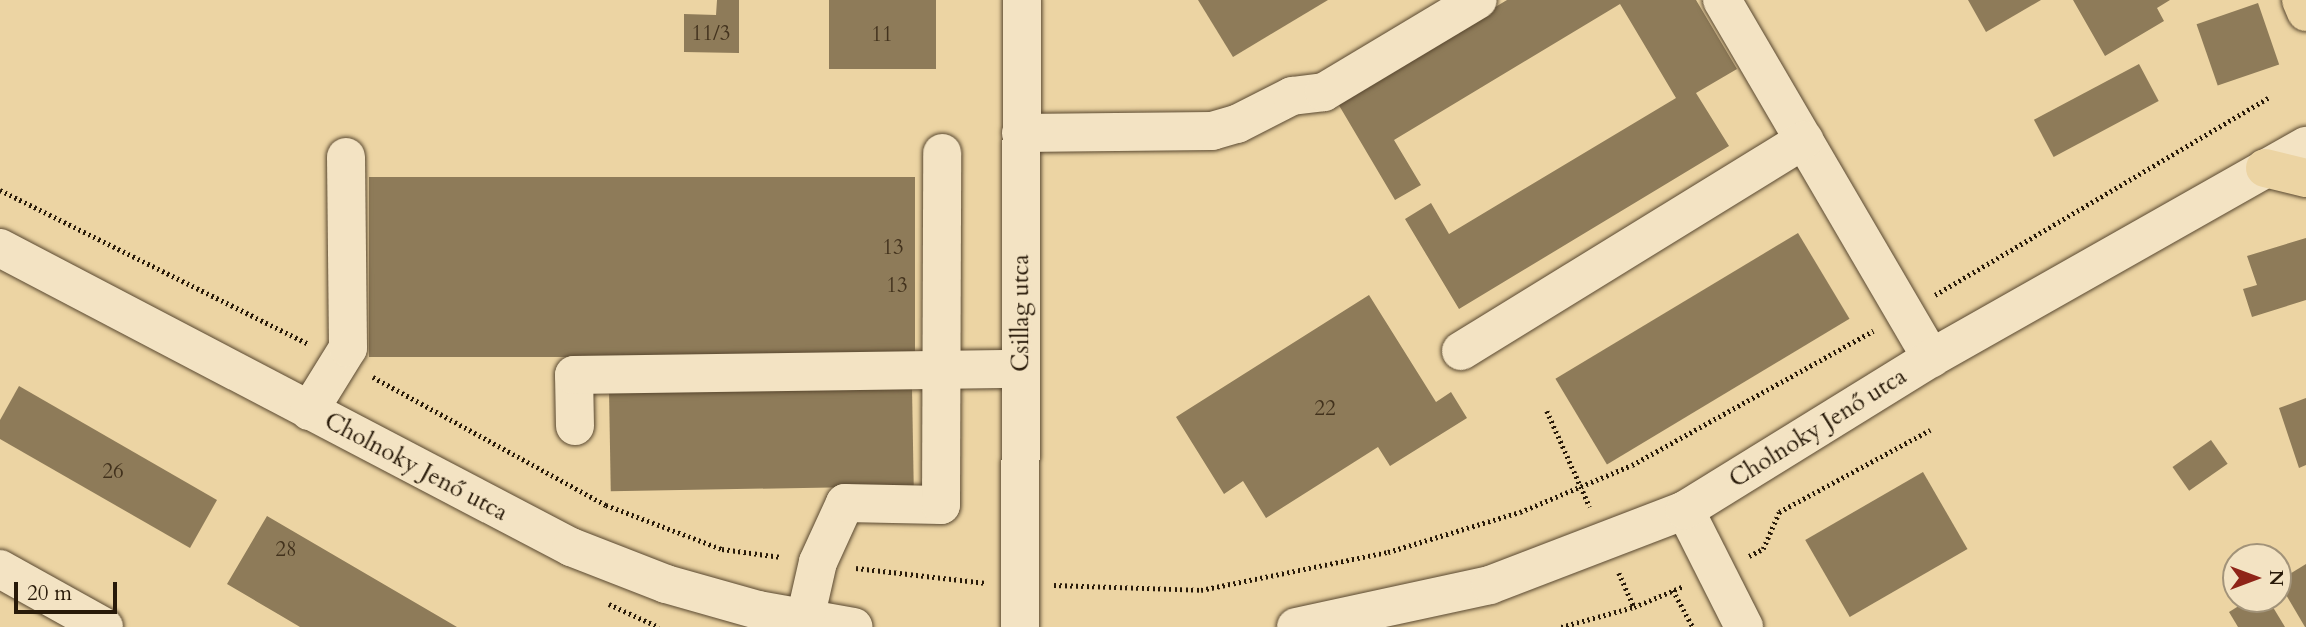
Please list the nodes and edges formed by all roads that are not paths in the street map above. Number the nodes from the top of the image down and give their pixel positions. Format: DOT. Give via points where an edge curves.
graph roads {
  1 [pos="1022,0"];
  2 [pos="1478,0"];
  3 [pos="1722,0"];
  4 [pos="2304,1"];
  5 [pos="2306,12"];
  6 [pos="1021,133"];
  7 [pos="1804,140"];
  8 [pos="2306,146"];
  9 [pos="942,153"];
  10 [pos="346,157"];
  11 [pos="2265,168"];
  12 [pos="2306,178"];
  13 [pos="0,248"];
  14 [pos="1461,351"];
  15 [pos="1931,358"];
  16 [pos="1020,369"];
  17 [pos="942,370"];
  18 [pos="309,411"];
  19 [pos="575,426"];
  20 [pos="1685,510"];
  21 [pos="0,569"];
  22 [pos="805,619"];
  23 [pos="104,627"];
  24 [pos="854,627"];
  25 [pos="1020,627"];
  26 [pos="1296,627"];
  27 [pos="1744,627"];
  1 -- 6 [label="street, Csillag utca"];
  2 -- 6 [label="street" via="1324,93 1292,96 1224,128"];
  3 -- 7 [label="street"];
  4 -- 5 [label="main road"];
  6 -- 16 [label="street, Csillag utca"];
  7 -- 14 [label="street"];
  7 -- 15 [label="street"];
  8 -- 11 [label="street, Cholnoky Jenő utca"];
  9 -- 17 [label="street"];
  10 -- 18 [label="street" via="348,348"];
  11 -- 12 [label="main road"];
  11 -- 15 [label="street, Cholnoky Jenő utca"];
  13 -- 18 [label="street, Cholnoky Jenő utca"];
  15 -- 20 [label="street, Cholnoky Jenő utca"];
  16 -- 17 [label="street"];
  16 -- 25 [label="street, Csillag utca"];
  17 -- 19 [label="street" via="574,375"];
  17 -- 22 [label="street" via="941,505 845,503 818,562"];
  18 -- 22 [label="street, Cholnoky Jenő utca" via="571,547 666,584"];
  20 -- 26 [label="street, Cholnoky Jenő utca" via="1490,585"];
  20 -- 27 [label="street"];
  21 -- 23 [label="street"];
  22 -- 24 [label="street, Cholnoky Jenő utca"];
}
